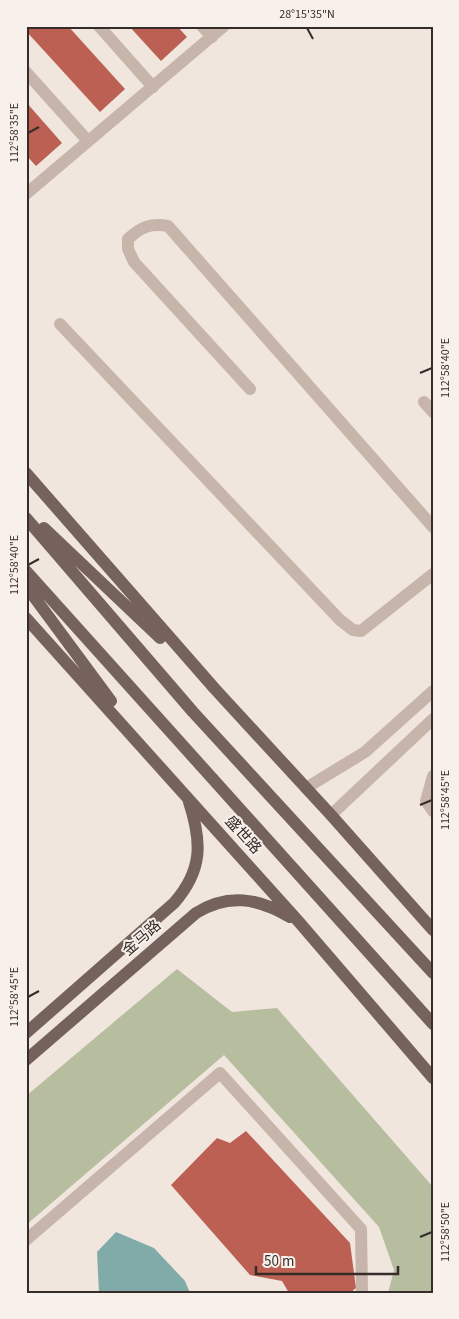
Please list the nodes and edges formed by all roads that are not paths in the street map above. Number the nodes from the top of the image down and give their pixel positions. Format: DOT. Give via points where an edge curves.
graph roads {
  1 [pos="99,26"];
  2 [pos="202,26"];
  3 [pos="224,26"];
  4 [pos="212,37"];
  5 [pos="26,72"];
  6 [pos="153,87"];
  7 [pos="88,141"];
  8 [pos="26,194"];
  9 [pos="60,324"];
  10 [pos="250,389"];
  11 [pos="424,402"];
  12 [pos="433,412"];
  13 [pos="26,473"];
  14 [pos="26,511"];
  15 [pos="26,518"];
  16 [pos="433,527"];
  17 [pos="26,572"];
  18 [pos="433,574"];
  19 [pos="26,586"];
  20 [pos="26,618"];
  21 [pos="215,689"];
  22 [pos="433,691"];
  23 [pos="433,719"];
  24 [pos="155,760"];
  25 [pos="433,776"];
  26 [pos="306,788"];
  27 [pos="187,797"];
  28 [pos="433,811"];
  29 [pos="331,815"];
  30 [pos="299,922"];
  31 [pos="433,930"];
  32 [pos="433,973"];
  33 [pos="433,1024"];
  34 [pos="26,1034"];
  35 [pos="26,1060"];
  36 [pos="433,1078"];
  37 [pos="26,1240"];
  38 [pos="362,1293"];
  1 -- 6 [label="street"];
  2 -- 4 [label="street"];
  3 -- 4 [label="street"];
  4 -- 6 [label="street"];
  5 -- 7 [label="street"];
  6 -- 7 [label="street"];
  7 -- 8 [label="street"];
  9 -- 18 [label="street" via="353,630 362,631"];
  10 -- 16 [label="street" via="134,262 128,249 128,238 138,230 153,224 168,226"];
  11 -- 12 [label="street"];
  13 -- 21 [label="main road"];
  14 -- 21 [label="main road"];
  15 -- 32 [label="main road" via="194,712"];
  17 -- 33 [label="main road"];
  19 -- 24 [label="main road"];
  20 -- 24 [label="main road, 盛世路"];
  21 -- 26 [label="main road"];
  22 -- 26 [label="street" via="365,752"];
  23 -- 29 [label="street"];
  24 -- 27 [label="main road, 盛世路"];
  25 -- 28 [label="street" via="426,801"];
  26 -- 29 [label="main road"];
  27 -- 30 [label="main road, 盛世路"];
  27 -- 34 [label="main road, 金马路" via="196,829 198,859 187,888"];
  29 -- 31 [label="main road"];
  30 -- 35 [label="main road, 金马路" via="266,904 250,900 227,900 206,906"];
  30 -- 36 [label="main road, 盛世路"];
  37 -- 38 [label="street" via="220,1074 361,1230"];
}
